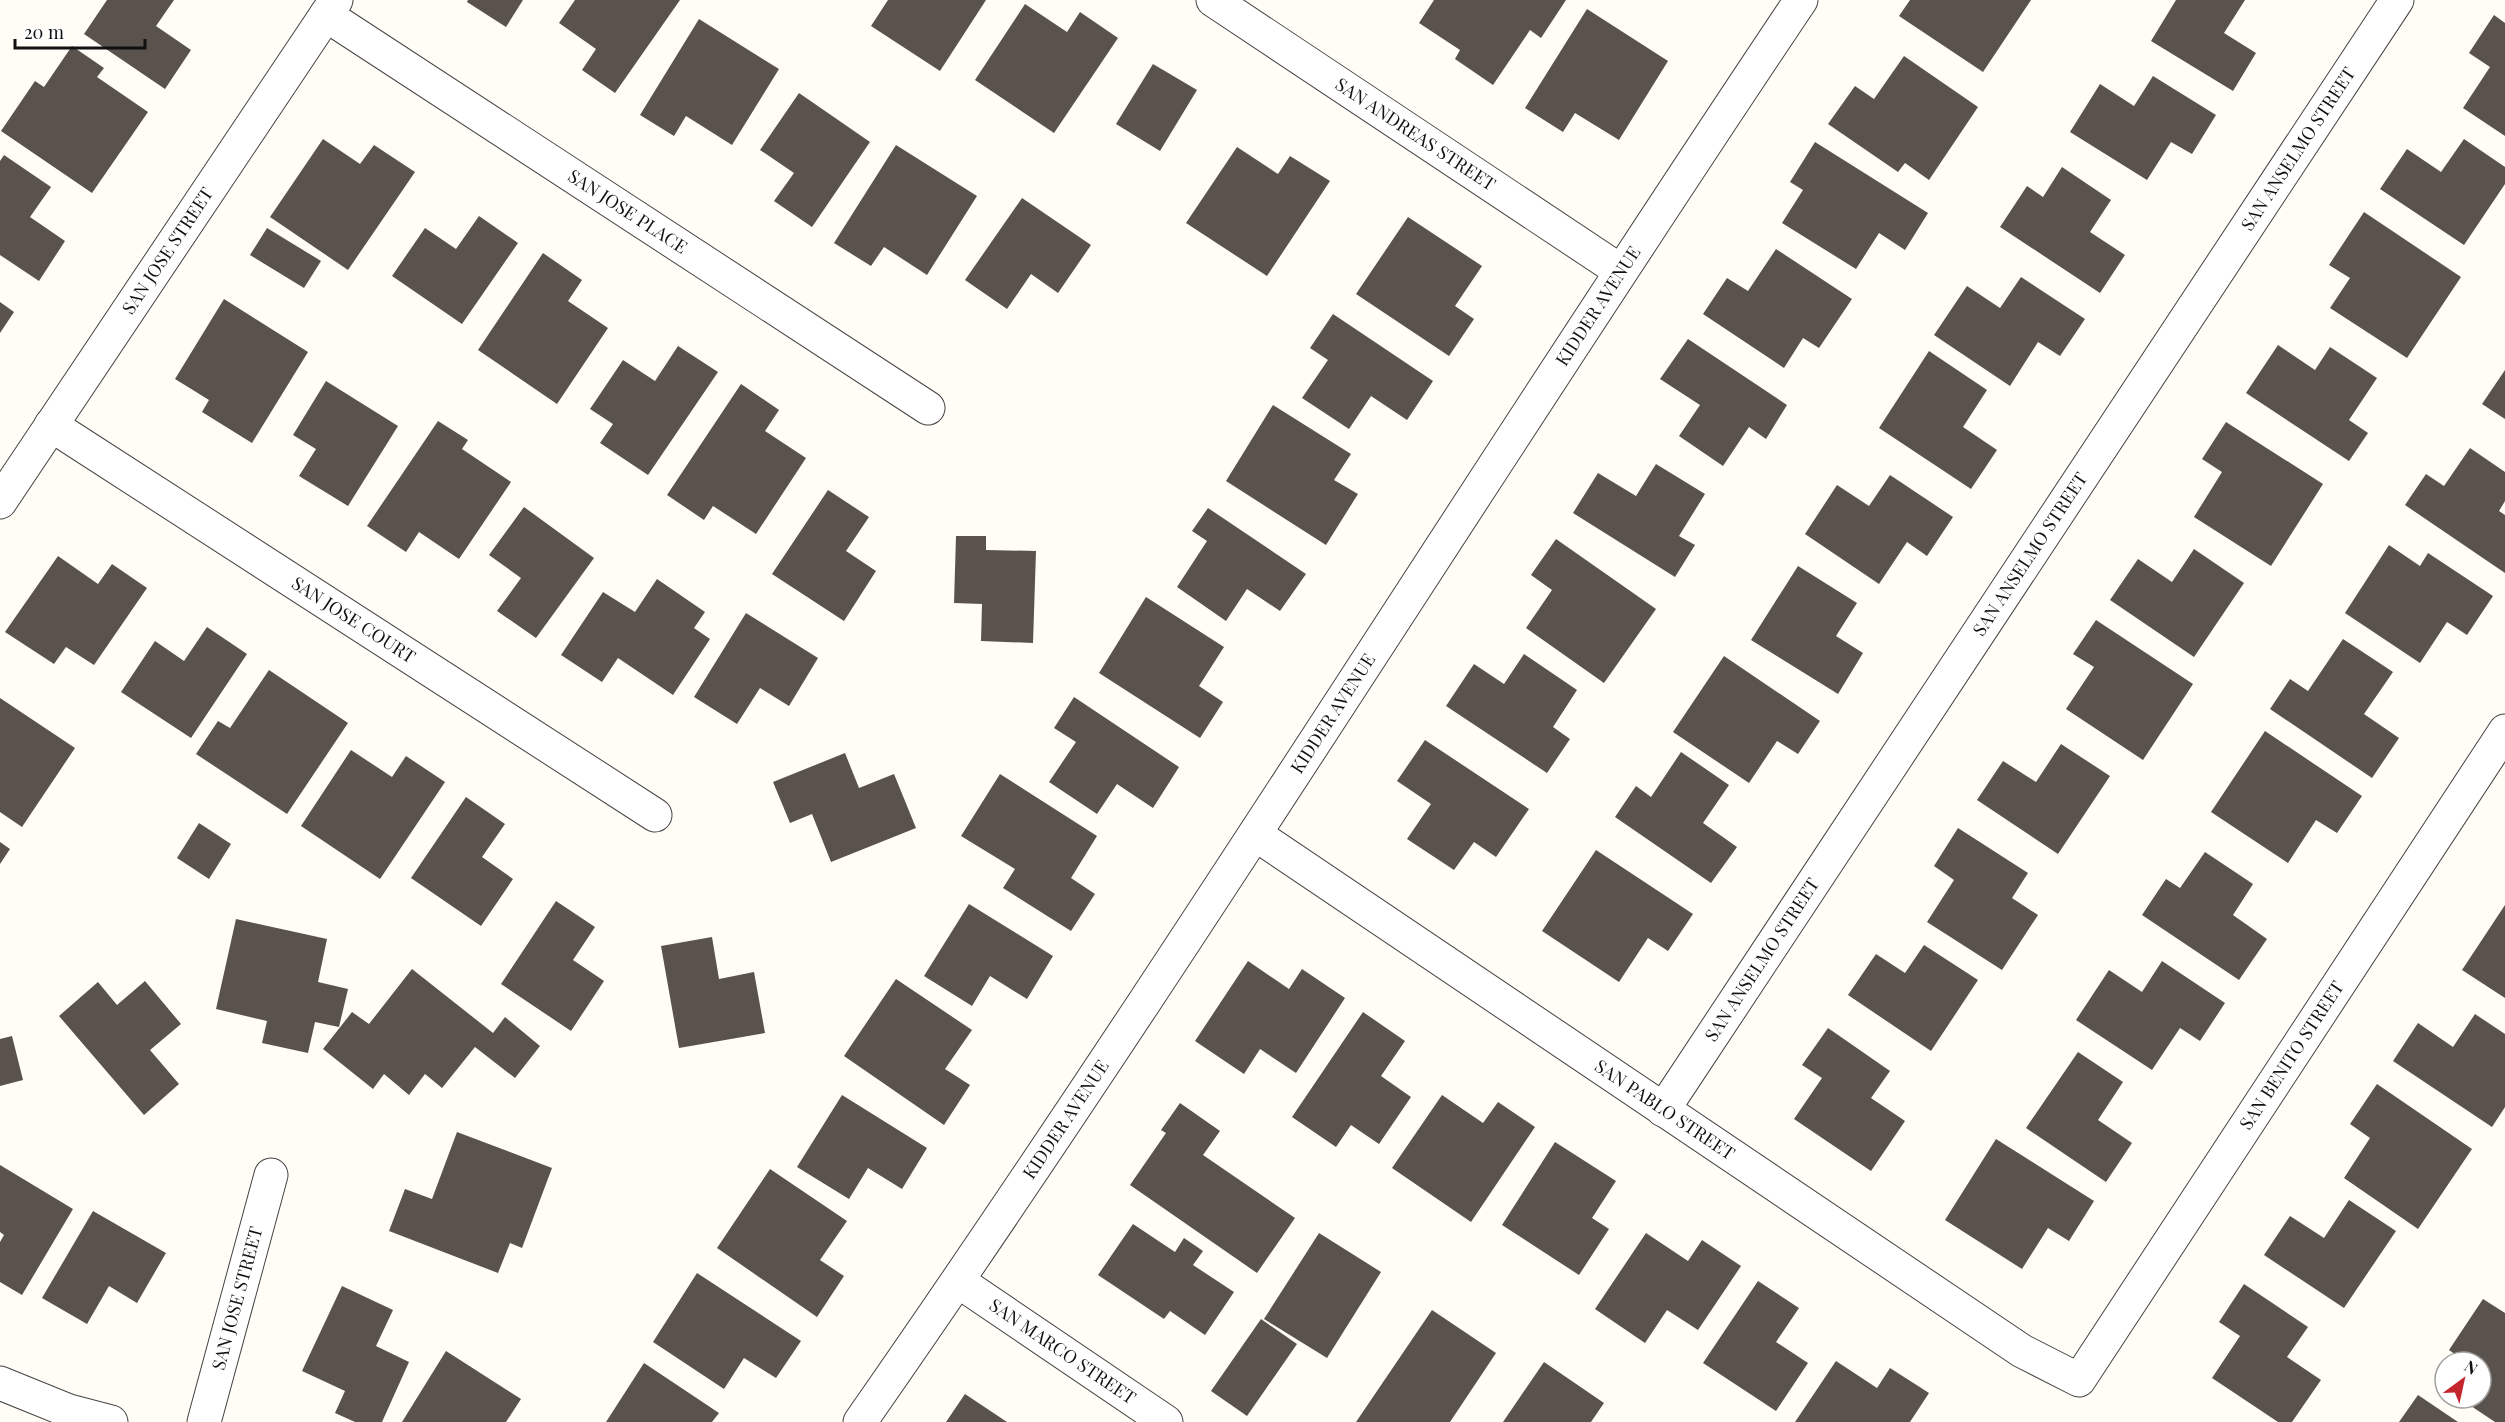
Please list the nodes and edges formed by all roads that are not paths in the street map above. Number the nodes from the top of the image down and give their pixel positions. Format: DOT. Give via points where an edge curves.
graph roads {
  1 [pos="1213,0"];
  2 [pos="1801,0"];
  3 [pos="2397,0"];
  4 [pos="331,7"];
  5 [pos="1619,270"];
  6 [pos="928,408"];
  7 [pos="51,425"];
  8 [pos="0,502"];
  9 [pos="2505,731"];
  10 [pos="655,814"];
  11 [pos="1255,834"];
  12 [pos="1663,1110"];
  13 [pos="271,1175"];
  14 [pos="958,1281"];
  15 [pos="2079,1380"];
  16 [pos="0,1383"];
  17 [pos="111,1422"];
  18 [pos="204,1422"];
  19 [pos="860,1422"];
  20 [pos="1166,1422"];
  1 -- 5 [label="street, SAN ANDREAS STREET"];
  2 -- 5 [label="street, KIDDER AVENUE"];
  3 -- 12 [label="street, SAN ANSELMO STREET"];
  4 -- 6 [label="street, SAN JOSE PLACE"];
  4 -- 7 [label="street, SAN JOSE STREET"];
  5 -- 11 [label="street, KIDDER AVENUE"];
  7 -- 8 [label="street, SAN JOSE STREET"];
  7 -- 10 [label="street, SAN JOSE COURT"];
  9 -- 15 [label="street, SAN BENITO STREET"];
  11 -- 12 [label="street, SAN PABLO STREET"];
  11 -- 14 [label="street, KIDDER AVENUE"];
  12 -- 15 [label="street, SAN PABLO STREET" via="2022,1351"];
  13 -- 18 [label="street, SAN JOSE STREET"];
  14 -- 19 [label="street, KIDDER AVENUE"];
  14 -- 20 [label="street, SAN MARCO STREET"];
  16 -- 17 [label="street" via="69,1411"];
}
